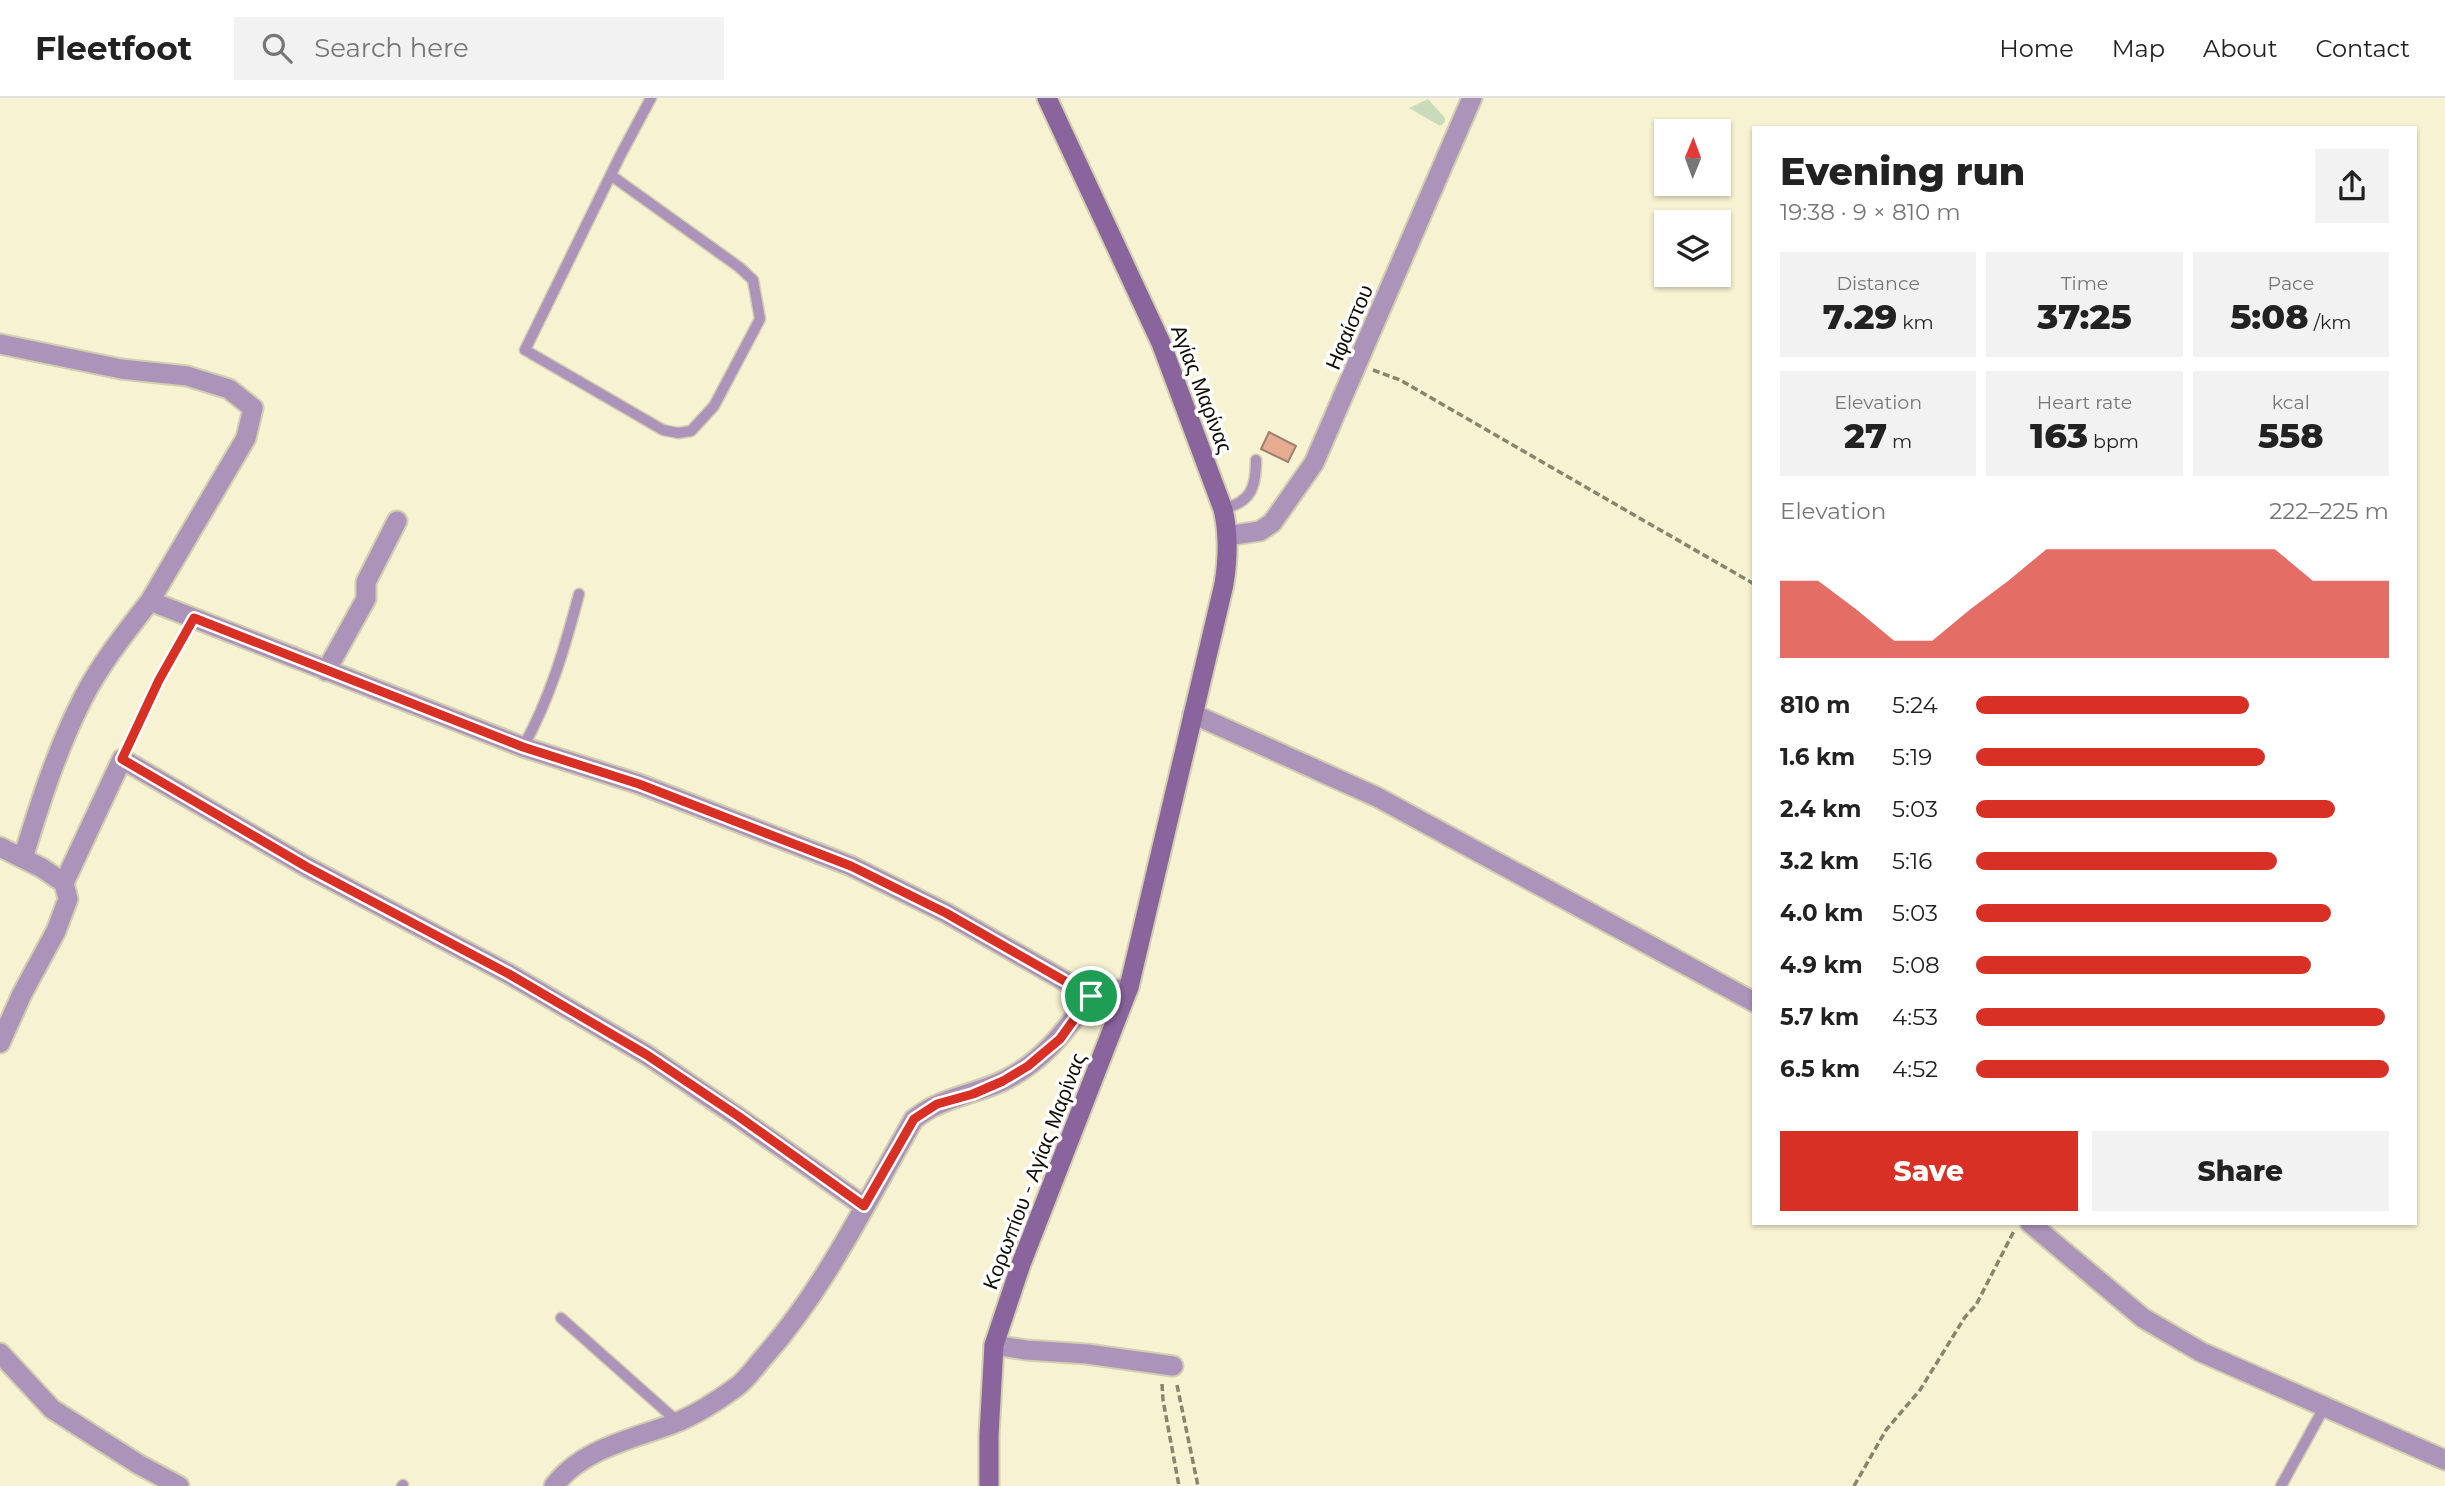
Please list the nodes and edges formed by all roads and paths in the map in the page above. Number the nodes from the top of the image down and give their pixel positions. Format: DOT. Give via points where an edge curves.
graph roads {
  1 [pos="652,98"];
  2 [pos="1047,98"];
  3 [pos="1472,98"];
  4 [pos="612,176"];
  5 [pos="0,344"];
  6 [pos="1358,366"];
  7 [pos="1256,460"];
  8 [pos="1223,509"];
  9 [pos="397,521"];
  10 [pos="1227,536"];
  11 [pos="1752,583"];
  12 [pos="579,594"];
  13 [pos="150,601"];
  14 [pos="194,618"];
  15 [pos="326,671"];
  16 [pos="1193,714"];
  17 [pos="523,747"];
  18 [pos="122,759"];
  19 [pos="0,847"];
  20 [pos="23,858"];
  21 [pos="64,883"];
  22 [pos="1129,987"];
  23 [pos="1091,996"];
  24 [pos="1752,1001"];
  25 [pos="0,1043"];
  26 [pos="864,1206"];
  27 [pos="2017,1225"];
  28 [pos="2032,1225"];
  29 [pos="561,1318"];
  30 [pos="994,1345"];
  31 [pos="0,1353"];
  32 [pos="1167,1365"];
  33 [pos="2325,1406"];
  34 [pos="678,1422"];
  35 [pos="2445,1460"];
  36 [pos="179,1486"];
  37 [pos="554,1486"];
  38 [pos="989,1486"];
  39 [pos="1179,1486"];
  40 [pos="1198,1486"];
  41 [pos="1854,1486"];
  42 [pos="2281,1486"];
  1 -- 4 [label="lane"];
  2 -- 8 [label="main road, Αγίας Μαρίνας" via="1161,343"];
  3 -- 6 [label="street, Ηφαίστου"];
  4 -- 4 [label="lane" via="525,350 663,430 691,431 714,406 760,319 753,281"];
  5 -- 13 [label="street" via="121,369 187,376 229,389 253,408 246,438"];
  6 -- 10 [label="street, Ηφαίστου" via="1319,455 1280,514 1260,531"];
  6 -- 11 [label="path" via="1400,380"];
  7 -- 8 [label="lane" via="1253,486 1245,501"];
  8 -- 10 [label="main road, Αγίας Μαρίνας"];
  9 -- 15 [label="street" via="366,582 366,599"];
  10 -- 16 [label="main road, Αγίας Μαρίνας" via="1224,584"];
  12 -- 17 [label="lane" via="553,684"];
  13 -- 14 [label="street"];
  13 -- 20 [label="street" via="84,696 46,784"];
  14 -- 15 [label="street"];
  14 -- 18 [label="path"];
  15 -- 17 [label="street"];
  16 -- 22 [label="main road, Κορωπίου - Αγίας Μαρίνας"];
  16 -- 24 [label="street" via="1377,797"];
  17 -- 23 [label="street" via="639,784 851,866 946,913"];
  18 -- 21 [label="street"];
  18 -- 26 [label="street" via="647,1055"];
  19 -- 20 [label="street"];
  20 -- 21 [label="street"];
  21 -- 25 [label="street" via="68,899 56,931"];
  22 -- 23 [label="street"];
  22 -- 30 [label="main road, Κορωπίου - Αγίας Μαρίνας"];
  23 -- 26 [label="street" via="1060,1039 1028,1066 973,1094 937,1104 914,1119"];
  26 -- 34 [label="street" via="823,1279 776,1344 737,1387"];
  27 -- 41 [label="path" via="1976,1305 1920,1390 1886,1430"];
  28 -- 33 [label="street" via="2143,1318 2201,1352"];
  29 -- 34 [label="lane"];
  30 -- 32 [label="street"];
  30 -- 38 [label="main road, Κορωπίου - Αγίας Μαρίνας"];
  31 -- 36 [label="street" via="52,1409"];
  32 -- 39 [label="path" via="1163,1400"];
  32 -- 40 [label="path"];
  33 -- 35 [label="street"];
  33 -- 42 [label="lane"];
  34 -- 37 [label="street" via="588,1457"];
}
